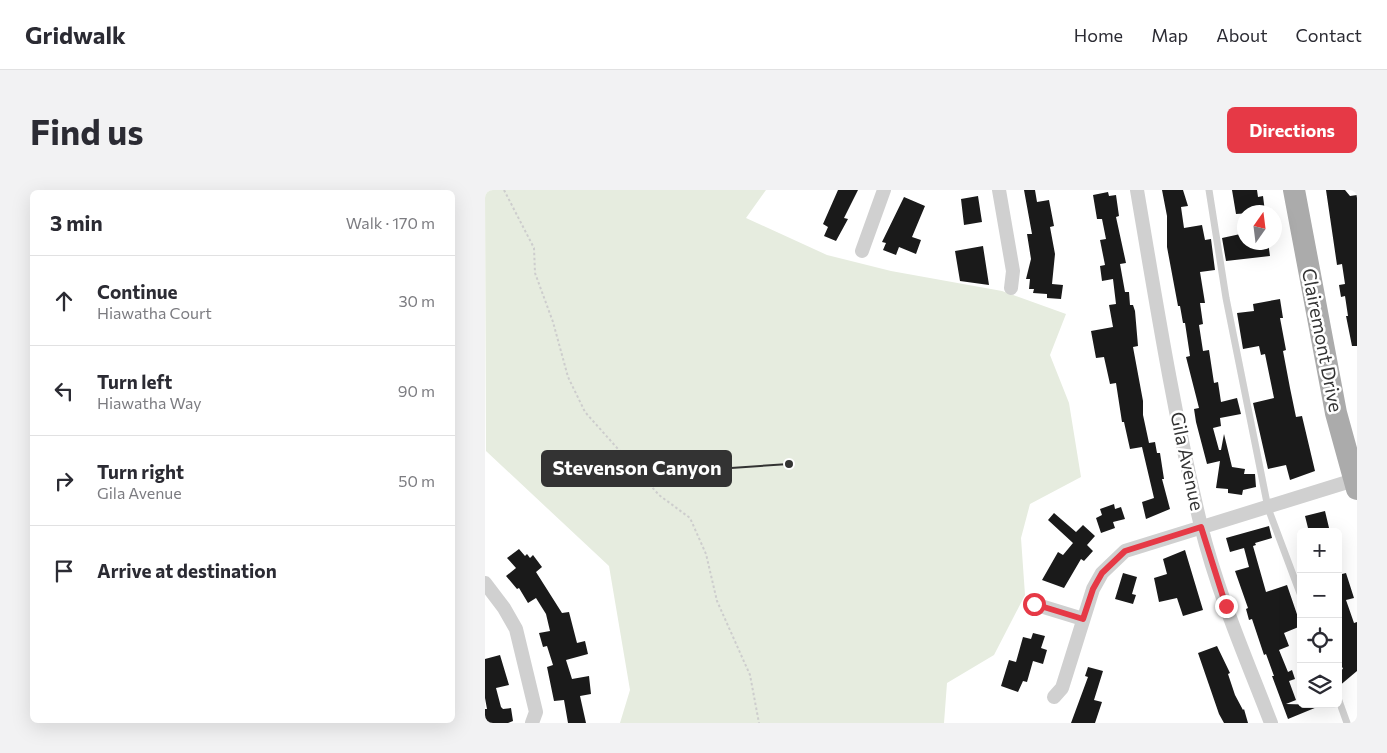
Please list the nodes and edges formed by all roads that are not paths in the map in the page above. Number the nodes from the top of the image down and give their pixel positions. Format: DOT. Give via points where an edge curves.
graph roads {
  1 [pos="884,190"];
  2 [pos="999,190"];
  3 [pos="1137,190"];
  4 [pos="1209,190"];
  5 [pos="1294,190"];
  6 [pos="862,251"];
  7 [pos="1011,288"];
  8 [pos="1356,485"];
  9 [pos="1268,508"];
  10 [pos="1201,527"];
  11 [pos="485,583"];
  12 [pos="1297,585"];
  13 [pos="1034,604"];
  14 [pos="1083,619"];
  15 [pos="1053,697"];
  16 [pos="1342,708"];
  17 [pos="532,723"];
  18 [pos="1271,723"];
  19 [pos="1347,723"];
  1 -- 6 [label="street"];
  2 -- 7 [label="street" via="1013,271"];
  3 -- 10 [label="street, Gila Avenue" via="1159,321"];
  4 -- 9 [label="lane" via="1226,298"];
  5 -- 8 [label="main road, Clairemont Drive" via="1336,413"];
  8 -- 9 [label="street"];
  9 -- 10 [label="street"];
  9 -- 12 [label="lane"];
  10 -- 14 [label="street" via="1125,551 1102,573"];
  10 -- 18 [label="street, Gila Avenue" via="1226,606"];
  11 -- 17 [label="street" via="516,629 536,712"];
  13 -- 14 [label="street"];
  14 -- 15 [label="street" via="1062,688"];
  16 -- 19 [label="lane"];
}
